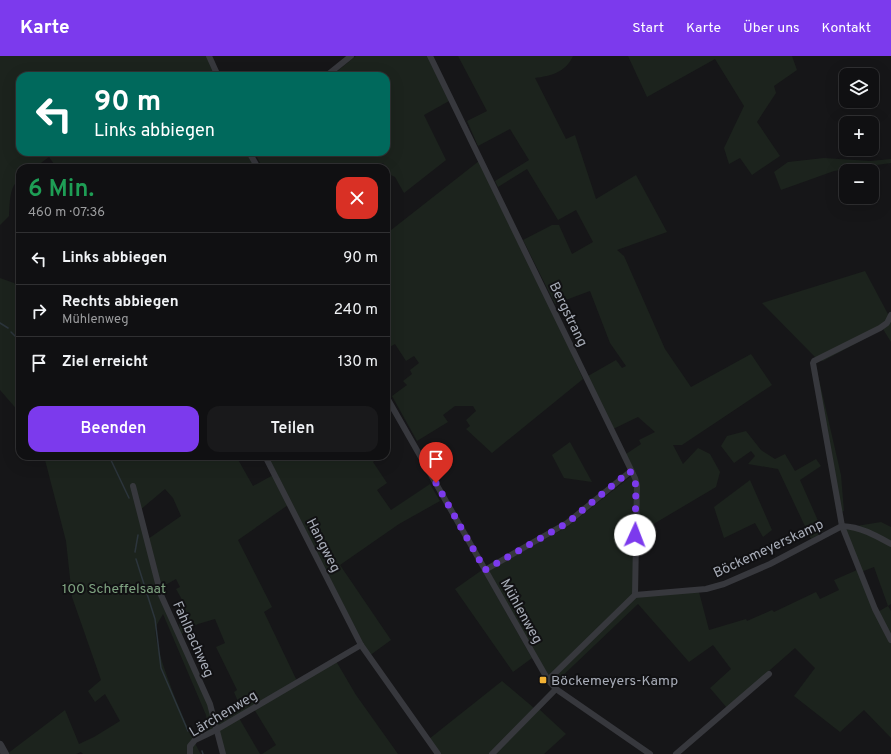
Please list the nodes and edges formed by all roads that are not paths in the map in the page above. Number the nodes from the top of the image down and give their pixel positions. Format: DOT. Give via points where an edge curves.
graph roads {
  1 [pos="210,56"];
  2 [pos="351,56"];
  3 [pos="430,56"];
  4 [pos="216,72"];
  5 [pos="331,72"];
  6 [pos="891,315"];
  7 [pos="390,403"];
  8 [pos="267,460"];
  9 [pos="630,471"];
  10 [pos="133,486"];
  11 [pos="842,526"];
  12 [pos="891,544"];
  13 [pos="485,570"];
  14 [pos="635,595"];
  15 [pos="891,640"];
  16 [pos="361,645"];
  17 [pos="769,674"];
  18 [pos="548,680"];
  19 [pos="556,689"];
  20 [pos="216,730"];
  21 [pos="0,745"];
  22 [pos="5,754"];
  23 [pos="190,754"];
  24 [pos="224,754"];
  25 [pos="438,754"];
  26 [pos="492,754"];
  27 [pos="650,754"];
  28 [pos="676,754"];
  1 -- 4 [label="street"];
  2 -- 5 [label="street"];
  3 -- 9 [label="street, Bergstrang"];
  6 -- 11 [label="street, Böckemeyerskamp" via="887,323 880,328 813,363"];
  7 -- 13 [label="street, Mühlenweg"];
  8 -- 16 [label="street, Hangweg"];
  9 -- 13 [label="street" via="567,523"];
  9 -- 14 [label="street, Bergstrang" via="636,485"];
  10 -- 20 [label="street, Fahlbachweg" via="161,595 210,704"];
  11 -- 12 [label="street" via="866,530"];
  11 -- 14 [label="street, Böckemeyerskamp" via="770,564 724,584 706,589"];
  11 -- 15 [label="street" via="875,609"];
  13 -- 18 [label="street, Mühlenweg"];
  14 -- 18 [label="street"];
  16 -- 20 [label="street, Lärchenweg"];
  16 -- 25 [label="street, Hangweg"];
  17 -- 28 [label="street"];
  18 -- 19 [label="street, Mühlenweg"];
  19 -- 26 [label="street"];
  19 -- 27 [label="street, Mühlenweg"];
  20 -- 23 [label="street, Lärchenweg" via="196,740 190,746"];
  20 -- 24 [label="street, Fahlbachweg"];
  21 -- 22 [label="street"];
}
